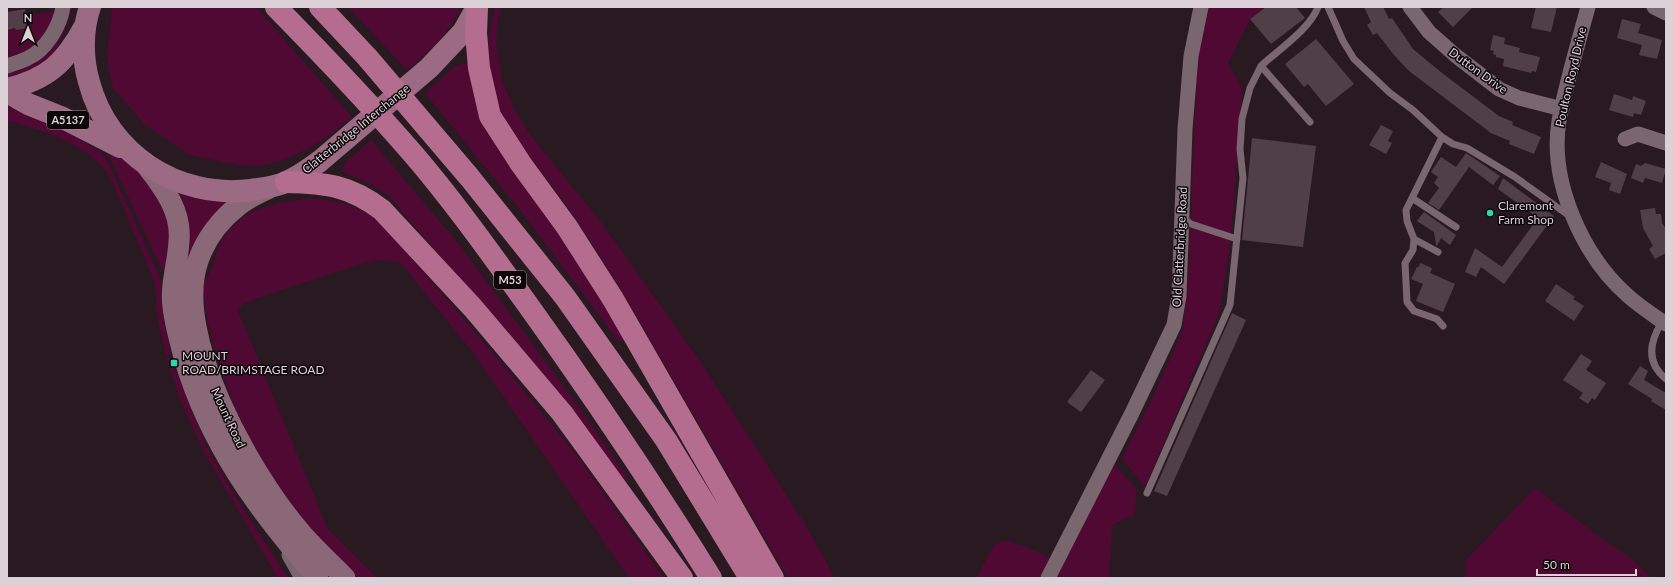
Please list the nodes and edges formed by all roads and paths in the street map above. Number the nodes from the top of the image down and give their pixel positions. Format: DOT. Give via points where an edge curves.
graph roads {
  1 [pos="63,7"];
  2 [pos="276,7"];
  3 [pos="320,7"];
  4 [pos="1201,7"];
  5 [pos="1318,7"];
  6 [pos="1328,7"];
  7 [pos="1410,7"];
  8 [pos="1588,7"];
  9 [pos="1654,7"];
  10 [pos="477,8"];
  11 [pos="1666,13"];
  12 [pos="88,15"];
  13 [pos="7,66"];
  14 [pos="1261,66"];
  15 [pos="7,91"];
  16 [pos="1562,109"];
  17 [pos="1310,122"];
  18 [pos="1442,137"];
  19 [pos="1625,139"];
  20 [pos="1666,142"];
  21 [pos="128,152"];
  22 [pos="146,165"];
  23 [pos="279,184"];
  24 [pos="1412,198"];
  25 [pos="1183,218"];
  26 [pos="1574,219"];
  27 [pos="1456,227"];
  28 [pos="1237,239"];
  29 [pos="1414,239"];
  30 [pos="1438,252"];
  31 [pos="1664,323"];
  32 [pos="1443,326"];
  33 [pos="1666,379"];
  34 [pos="1146,493"];
  35 [pos="272,525"];
  36 [pos="302,578"];
  37 [pos="318,578"];
  38 [pos="345,578"];
  39 [pos="682,578"];
  40 [pos="711,578"];
  41 [pos="750,578"];
  42 [pos="773,578"];
  43 [pos="1048,578"];
  1 -- 13 [label="street" via="57,27 38,52"];
  2 -- 40 [label="highway, M53" via="327,59 414,156 473,229 657,490"];
  3 -- 41 [label="highway, M53" via="464,172 564,297 666,440"];
  4 -- 25 [label="street, Old Clatterbridge Road" via="1191,56 1185,129"];
  5 -- 14 [label="lane" via="1315,16"];
  6 -- 18 [label="lane" via="1354,59"];
  7 -- 16 [label="street, Dutton Drive" via="1429,32 1444,46 1499,89 1519,98"];
  8 -- 16 [label="street, Poulton Royd Drive"];
  9 -- 11 [label="street"];
  10 -- 23 [label="main road, Clatterbridge Interchange" via="463,32 429,68 330,154 305,172"];
  10 -- 42 [label="highway" via="479,68 490,116 613,299"];
  12 -- 15 [label="main road, A5137" via="76,41 53,70 28,84"];
  12 -- 21 [label="main road, Clatterbridge Interchange" via="84,52 92,94 108,126"];
  14 -- 17 [label="lane"];
  14 -- 28 [label="lane" via="1250,88 1242,119 1240,149 1243,178"];
  15 -- 21 [label="main road, A5137" via="28,104 63,118"];
  16 -- 26 [label="street, Poulton Royd Drive" via="1558,149 1568,206"];
  18 -- 24 [label="lane"];
  18 -- 26 [label="lane" via="1467,148"];
  19 -- 20 [label="street" via="1638,134"];
  21 -- 22 [label="main road, Clatterbridge Interchange"];
  22 -- 23 [label="main road, Clatterbridge Interchange" via="170,179 220,191 237,192"];
  22 -- 35 [label="main road, Mount Road" via="171,202 179,228 180,241 174,273 172,306 191,381 226,456"];
  23 -- 38 [label="main road, Mount Road" via="239,205 223,219 204,246 193,280 192,301 195,319 202,353 213,386 243,450 297,528"];
  23 -- 39 [label="highway" via="312,183 342,187 382,210 473,308 562,413"];
  24 -- 27 [label="lane"];
  24 -- 29 [label="lane" via="1406,210 1407,222"];
  25 -- 28 [label="lane" via="1191,224"];
  25 -- 43 [label="street, Old Clatterbridge Road" via="1179,296 1174,325"];
  26 -- 31 [label="street, Poulton Royd Drive" via="1596,260 1627,295"];
  28 -- 34 [label="lane" via="1230,305"];
  29 -- 30 [label="lane"];
  29 -- 32 [label="lane" via="1413,250 1405,264 1408,302 1414,311 1437,319"];
  31 -- 33 [label="lane" via="1650,349 1658,370"];
  35 -- 36 [label="street, Mount Road"];
  35 -- 37 [label="main road, Mount Road"];
}
